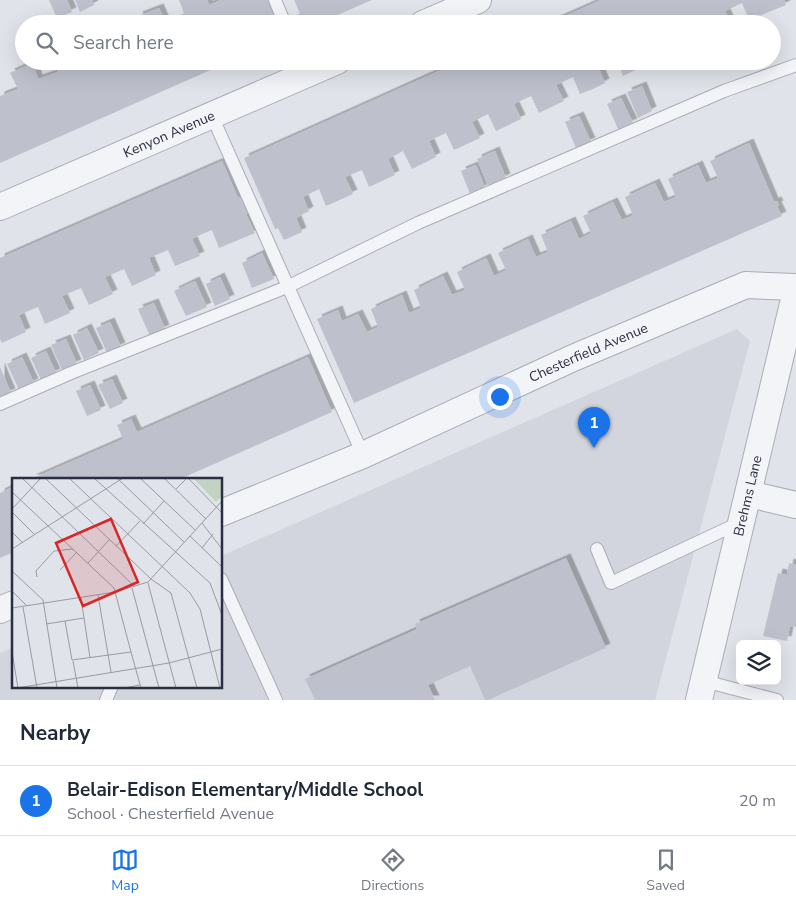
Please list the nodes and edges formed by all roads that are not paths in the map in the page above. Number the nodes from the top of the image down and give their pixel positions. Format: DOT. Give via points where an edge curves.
graph roads {
  1 [pos="275,0"];
  2 [pos="478,0"];
  3 [pos="281,15"];
  4 [pos="444,15"];
  5 [pos="796,66"];
  6 [pos="299,70"];
  7 [pos="212,116"];
  8 [pos="0,207"];
  9 [pos="287,287"];
  10 [pos="796,288"];
  11 [pos="796,291"];
  12 [pos="0,404"];
  13 [pos="363,455"];
  14 [pos="749,494"];
  15 [pos="796,505"];
  16 [pos="222,513"];
  17 [pos="743,521"];
  18 [pos="597,549"];
  19 [pos="222,580"];
  20 [pos="12,605"];
  21 [pos="0,610"];
  22 [pos="111,688"];
  23 [pos="702,691"];
  24 [pos="106,700"];
  25 [pos="276,700"];
  26 [pos="778,700"];
  1 -- 3 [label="lane"];
  2 -- 4 [label="street"];
  5 -- 9 [label="lane" via="724,91 418,223"];
  6 -- 7 [label="street, Kenyon Avenue"];
  7 -- 8 [label="street, Kenyon Avenue"];
  7 -- 9 [label="lane"];
  9 -- 12 [label="lane"];
  9 -- 13 [label="lane"];
  10 -- 13 [label="street, Chesterfield Avenue" via="746,285 573,358"];
  11 -- 14 [label="street, Brehms Lane"];
  13 -- 16 [label="street, Chesterfield Avenue"];
  14 -- 15 [label="street"];
  14 -- 17 [label="street, Brehms Lane"];
  17 -- 18 [label="lane" via="612,583"];
  17 -- 23 [label="street, Brehms Lane"];
  19 -- 25 [label="lane"];
  20 -- 21 [label="street"];
  22 -- 24 [label="lane"];
  23 -- 26 [label="lane"];
}
